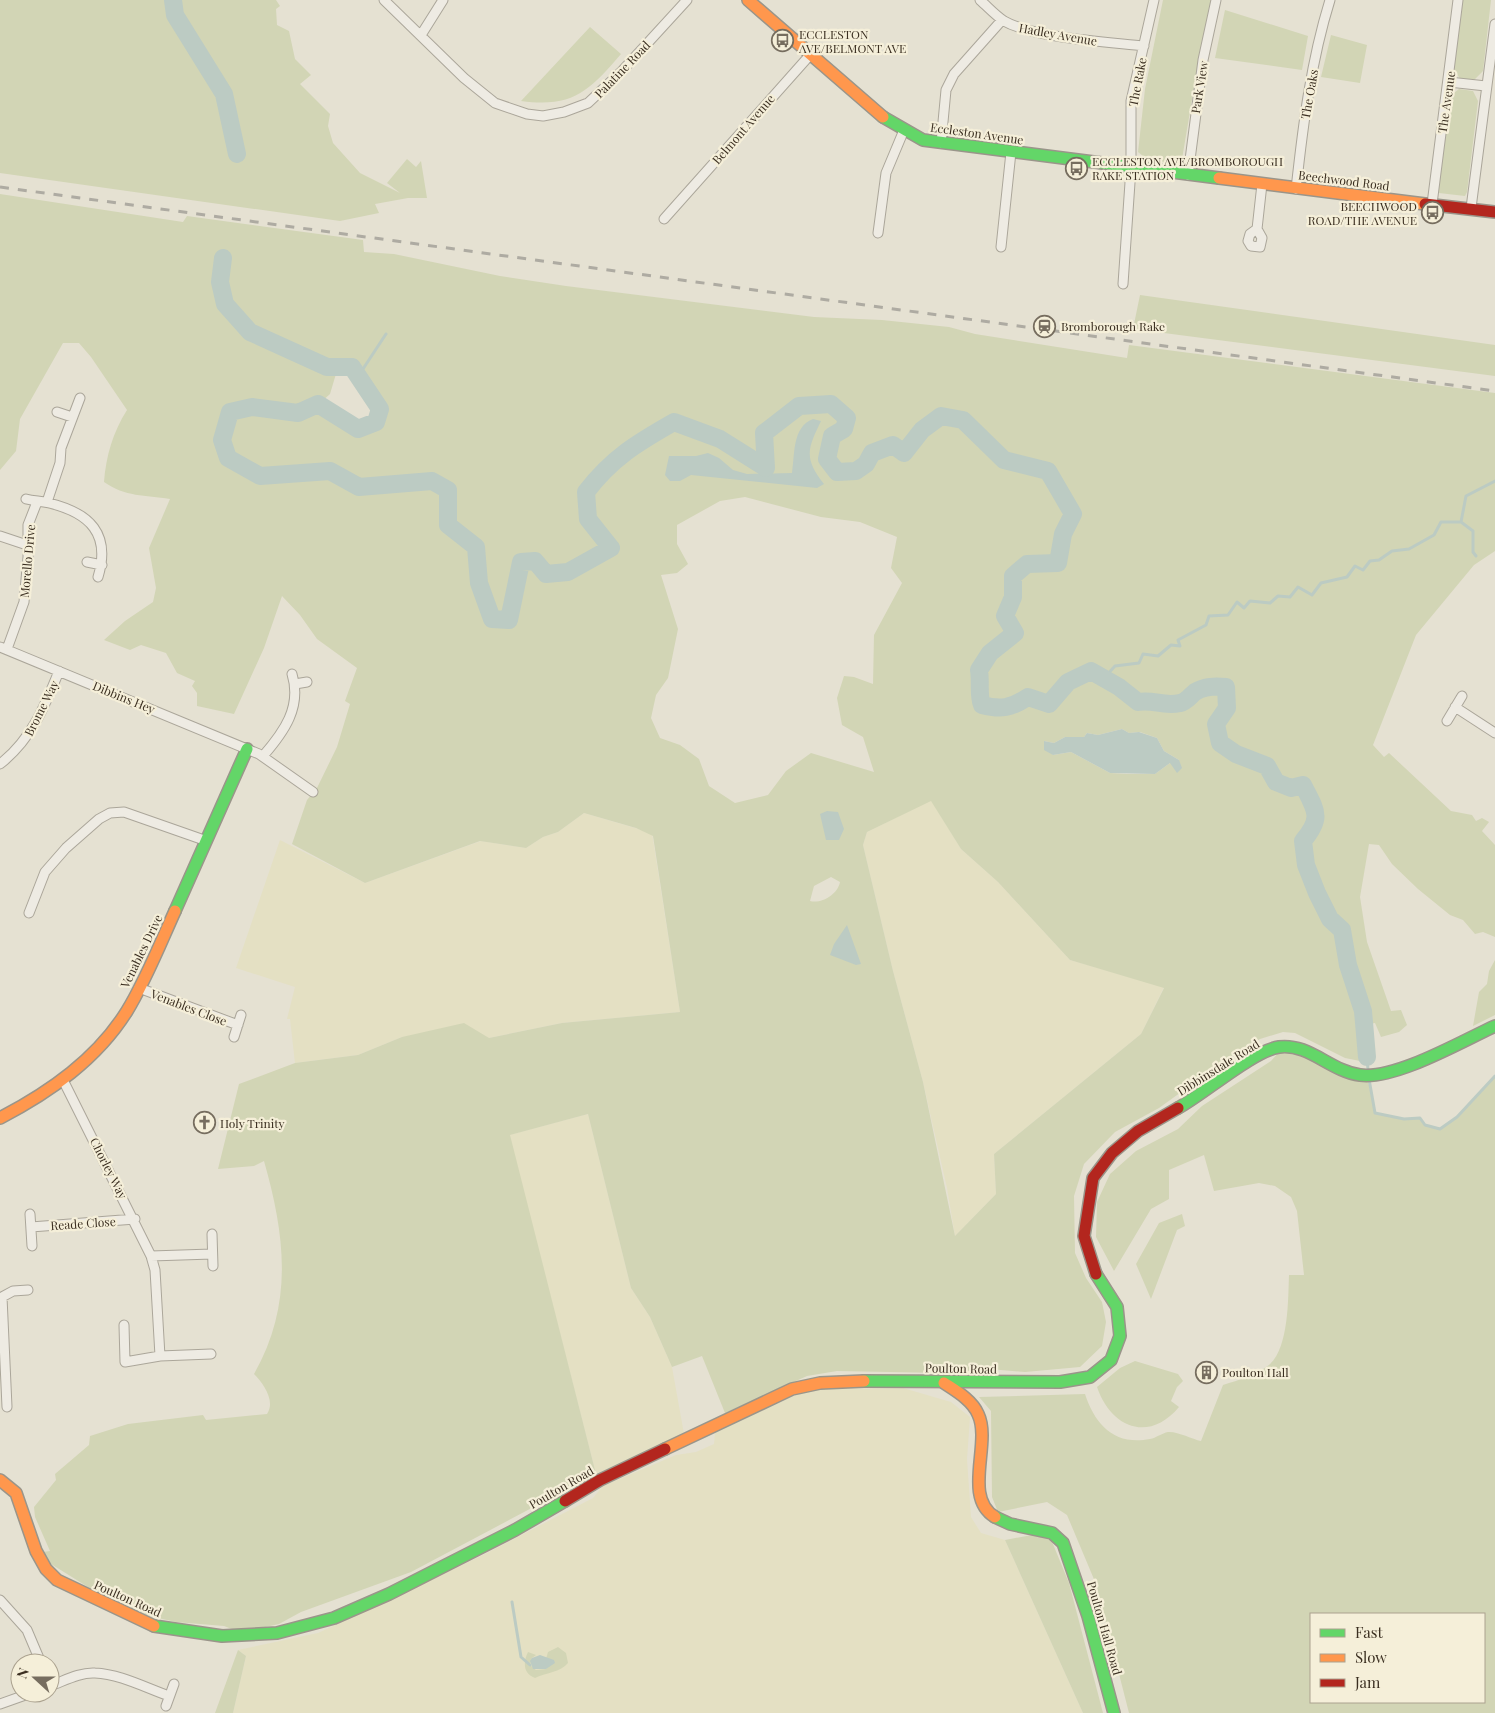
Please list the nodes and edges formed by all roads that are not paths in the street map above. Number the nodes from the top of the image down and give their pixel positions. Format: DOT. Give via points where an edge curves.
graph roads {
  1 [pos="384,0"];
  2 [pos="443,0"];
  3 [pos="687,0"];
  4 [pos="748,0"];
  5 [pos="980,0"];
  6 [pos="1154,0"];
  7 [pos="1216,0"];
  8 [pos="1330,0"];
  9 [pos="1458,0"];
  10 [pos="1002,20"];
  11 [pos="1495,24"];
  12 [pos="422,35"];
  13 [pos="1144,46"];
  14 [pos="810,55"];
  15 [pos="1449,82"];
  16 [pos="1486,86"];
  17 [pos="904,130"];
  18 [pos="942,143"];
  19 [pos="1011,152"];
  20 [pos="1131,168"];
  21 [pos="1188,175"];
  22 [pos="1262,184"];
  23 [pos="1296,189"];
  24 [pos="678,203"];
  25 [pos="1432,204"];
  26 [pos="1471,208"];
  27 [pos="685,210"];
  28 [pos="1495,212"];
  29 [pos="664,219"];
  30 [pos="1256,229"];
  31 [pos="878,233"];
  32 [pos="1001,247"];
  33 [pos="1123,284"];
  34 [pos="80,398"];
  35 [pos="58,412"];
  36 [pos="72,417"];
  37 [pos="26,499"];
  38 [pos="37,502"];
  39 [pos="47,502"];
  40 [pos="0,536"];
  41 [pos="28,545"];
  42 [pos="87,562"];
  43 [pos="102,564"];
  44 [pos="98,577"];
  45 [pos="4,648"];
  46 [pos="59,671"];
  47 [pos="292,674"];
  48 [pos="307,682"];
  49 [pos="295,684"];
  50 [pos="1462,696"];
  51 [pos="1455,707"];
  52 [pos="1447,721"];
  53 [pos="1495,733"];
  54 [pos="247,749"];
  55 [pos="263,756"];
  56 [pos="0,764"];
  57 [pos="313,792"];
  58 [pos="204,840"];
  59 [pos="29,912"];
  60 [pos="139,988"];
  61 [pos="241,1015"];
  62 [pos="238,1025"];
  63 [pos="1495,1026"];
  64 [pos="234,1037"];
  65 [pos="63,1080"];
  66 [pos="0,1116"];
  67 [pos="30,1214"];
  68 [pos="135,1219"];
  69 [pos="31,1227"];
  70 [pos="212,1234"];
  71 [pos="32,1246"];
  72 [pos="212,1254"];
  73 [pos="151,1256"];
  74 [pos="213,1266"];
  75 [pos="1096,1274"];
  76 [pos="28,1290"];
  77 [pos="0,1316"];
  78 [pos="124,1325"];
  79 [pos="211,1354"];
  80 [pos="160,1356"];
  81 [pos="944,1383"];
  82 [pos="7,1407"];
  83 [pos="0,1480"];
  84 [pos="0,1600"];
  85 [pos="36,1653"];
  86 [pos="60,1682"];
  87 [pos="174,1684"];
  88 [pos="169,1696"];
  89 [pos="166,1706"];
  90 [pos="1114,1713"];
  1 -- 12 [label="street, Palatine Road"];
  2 -- 12 [label="street"];
  3 -- 12 [label="street, Palatine Road" via="622,72 588,103 543,116 495,103 464,78"];
  4 -- 14 [label="street, Eccleston Avenue"];
  5 -- 10 [label="street, Hadley Avenue"];
  6 -- 13 [label="street, The Rake"];
  7 -- 21 [label="street, Park View" via="1203,60"];
  8 -- 23 [label="street, The Oaks" via="1319,38 1305,113"];
  9 -- 15 [label="street, The Avenue"];
  10 -- 13 [label="street, Hadley Avenue" via="1031,31"];
  10 -- 18 [label="street" via="954,74 946,90"];
  11 -- 16 [label="street"];
  13 -- 20 [label="street, The Rake" via="1131,101"];
  14 -- 17 [label="street, Eccleston Avenue" via="890,123"];
  14 -- 24 [label="street, Belmont Avenue"];
  15 -- 16 [label="street"];
  15 -- 25 [label="street, The Avenue"];
  16 -- 26 [label="street"];
  17 -- 18 [label="street, Eccleston Avenue" via="923,140"];
  17 -- 31 [label="street" via="886,173"];
  18 -- 19 [label="street, Eccleston Avenue"];
  19 -- 20 [label="street, Eccleston Avenue"];
  19 -- 32 [label="street"];
  20 -- 21 [label="street, Beechwood Road"];
  20 -- 33 [label="street, The Rake"];
  21 -- 22 [label="street, Beechwood Road"];
  22 -- 23 [label="street, Beechwood Road"];
  22 -- 30 [label="street"];
  23 -- 25 [label="street, Beechwood Road"];
  24 -- 27 [label="street"];
  24 -- 29 [label="street, Belmont Avenue"];
  25 -- 26 [label="street, Beechwood Road"];
  26 -- 28 [label="street, Beechwood Road"];
  34 -- 36 [label="street"];
  35 -- 36 [label="street"];
  36 -- 39 [label="street"];
  37 -- 38 [label="street"];
  38 -- 39 [label="street"];
  38 -- 41 [label="street, Morello Drive" via="28,525"];
  39 -- 43 [label="street" via="77,514 100,534"];
  40 -- 41 [label="street"];
  41 -- 45 [label="street, Morello Drive" via="24,602"];
  42 -- 43 [label="street"];
  43 -- 44 [label="street"];
  45 -- 46 [label="street, Dibbins Hey"];
  46 -- 54 [label="street, Dibbins Hey"];
  46 -- 56 [label="street, Brome Way" via="36,724"];
  47 -- 49 [label="street"];
  48 -- 49 [label="street"];
  49 -- 55 [label="street" via="291,717"];
  50 -- 51 [label="street"];
  51 -- 52 [label="street"];
  51 -- 53 [label="street"];
  54 -- 55 [label="street, Dibbins Hey"];
  54 -- 58 [label="street, Venables Drive"];
  55 -- 57 [label="street, Dibbins Hey"];
  58 -- 59 [label="street" via="124,812 110,813 66,848 45,872"];
  58 -- 60 [label="street, Venables Drive"];
  60 -- 62 [label="street, Venables Close"];
  60 -- 65 [label="street, Venables Drive" via="121,1020 101,1045"];
  61 -- 62 [label="street, Venables Close"];
  62 -- 64 [label="street, Venables Close"];
  63 -- 75 [label="street, Dibbinsdale Road" via="1402,1068 1381,1073 1361,1075 1335,1068 1299,1047 1278,1047 1258,1054 1198,1097 1138,1131 1112,1153 1093,1178 1084,1236"];
  65 -- 66 [label="street, Venables Drive"];
  65 -- 68 [label="street, Chorley Way"];
  67 -- 69 [label="street"];
  68 -- 69 [label="street, Reade Close"];
  68 -- 73 [label="street, Chorley Way"];
  69 -- 71 [label="street"];
  70 -- 72 [label="street"];
  72 -- 73 [label="street"];
  72 -- 74 [label="street"];
  73 -- 80 [label="street, Chorley Way" via="155,1270"];
  75 -- 81 [label="street, Poulton Road" via="1117,1306 1120,1336 1110,1360 1090,1377 1060,1382"];
  76 -- 77 [label="street" via="13,1291 2,1298"];
  77 -- 82 [label="street"];
  78 -- 80 [label="street" via="125,1362"];
  79 -- 80 [label="street"];
  81 -- 83 [label="street, Poulton Road" via="848,1381 792,1389 600,1480 515,1530 390,1594 334,1618 277,1633 222,1636 153,1626 57,1580 46,1569 35,1549 16,1493"];
  81 -- 90 [label="street, Poulton Hall Road" via="965,1398 979,1414 978,1483 985,1508 997,1519 1046,1530 1061,1539 1083,1595"];
  84 -- 85 [label="street" via="26,1630"];
  86 -- 88 [label="street" via="94,1673 124,1679"];
  87 -- 88 [label="street"];
  88 -- 89 [label="street"];
}
